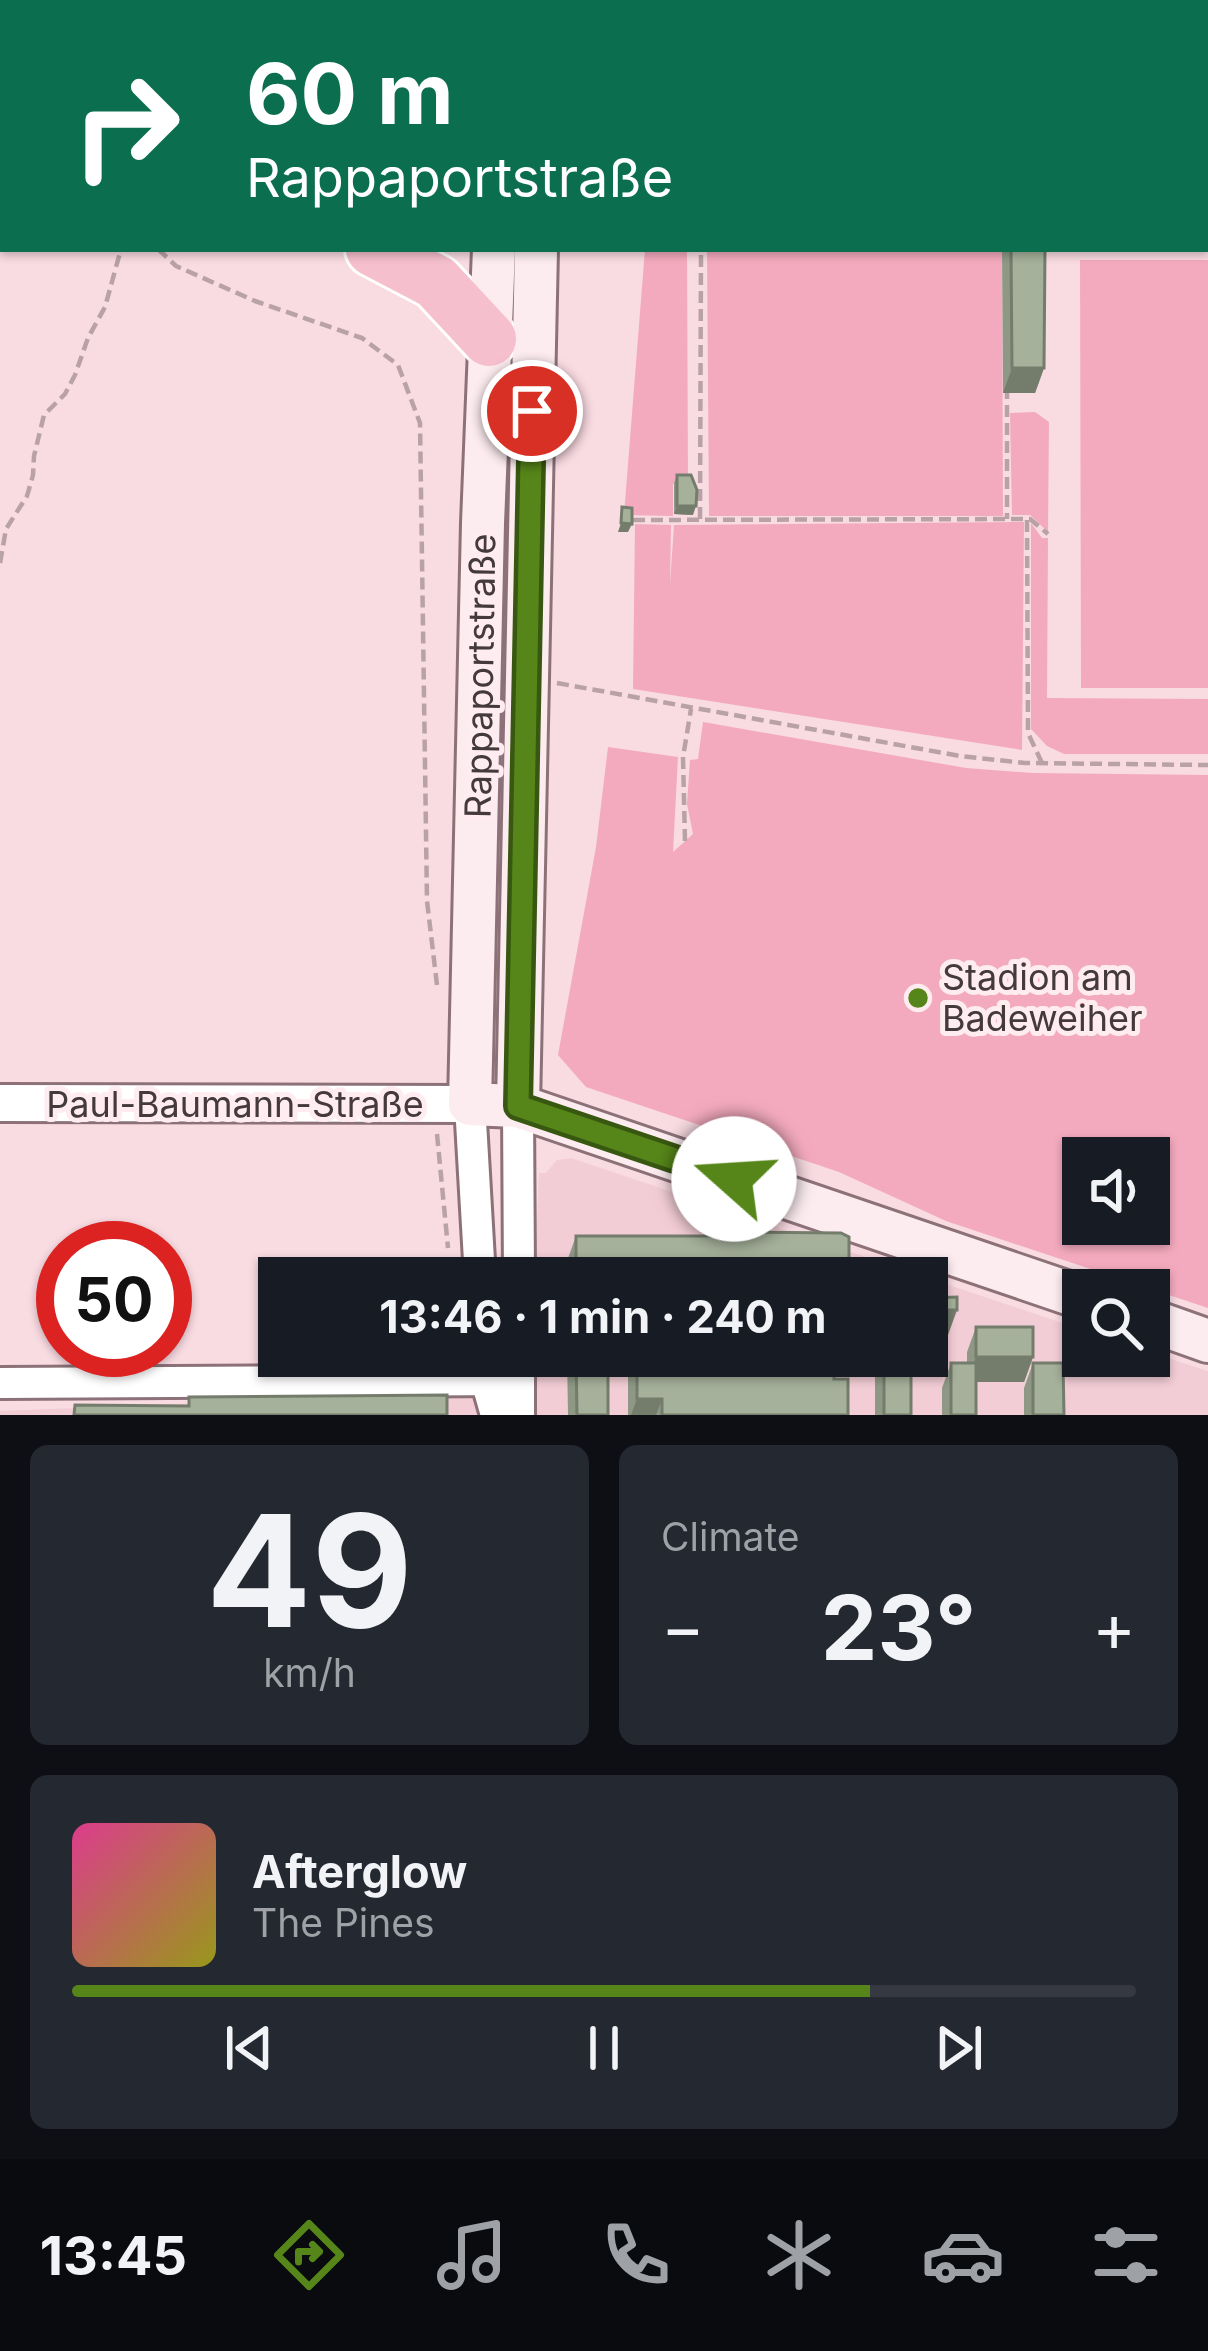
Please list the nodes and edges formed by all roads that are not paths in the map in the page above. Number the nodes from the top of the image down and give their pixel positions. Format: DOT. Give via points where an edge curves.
graph roads {
  1 [pos="379,252"];
  2 [pos="494,252"];
  3 [pos="536,252"];
  4 [pos="489,339"];
  5 [pos="0,1103"];
  6 [pos="453,1104"];
  7 [pos="518,1106"];
  8 [pos="477,1257"];
  9 [pos="518,1257"];
  10 [pos="1062,1291"];
  11 [pos="1170,1328"];
  12 [pos="1208,1341"];
  13 [pos="258,1375"];
  14 [pos="487,1377"];
  15 [pos="519,1377"];
  16 [pos="0,1383"];
  17 [pos="496,1415"];
  18 [pos="519,1415"];
  1 -- 4 [label="highway" via="436,283"];
  2 -- 4 [label="main road, Rappaportstraße"];
  3 -- 7 [label="main road, Rappaportstraße"];
  4 -- 6 [label="main road, Rappaportstraße"];
  5 -- 6 [label="street, Paul-Baumann-Straße"];
  6 -- 7 [label="main road, Paul-Baumann-Straße"];
  6 -- 8 [label="street, Paul-Baumann-Straße"];
  7 -- 9 [label="street"];
  7 -- 10 [label="main road, Paul-Baumann-Straße"];
  11 -- 12 [label="main road"];
  13 -- 16 [label="street"];
  14 -- 17 [label="street"];
  15 -- 18 [label="street"];
}
